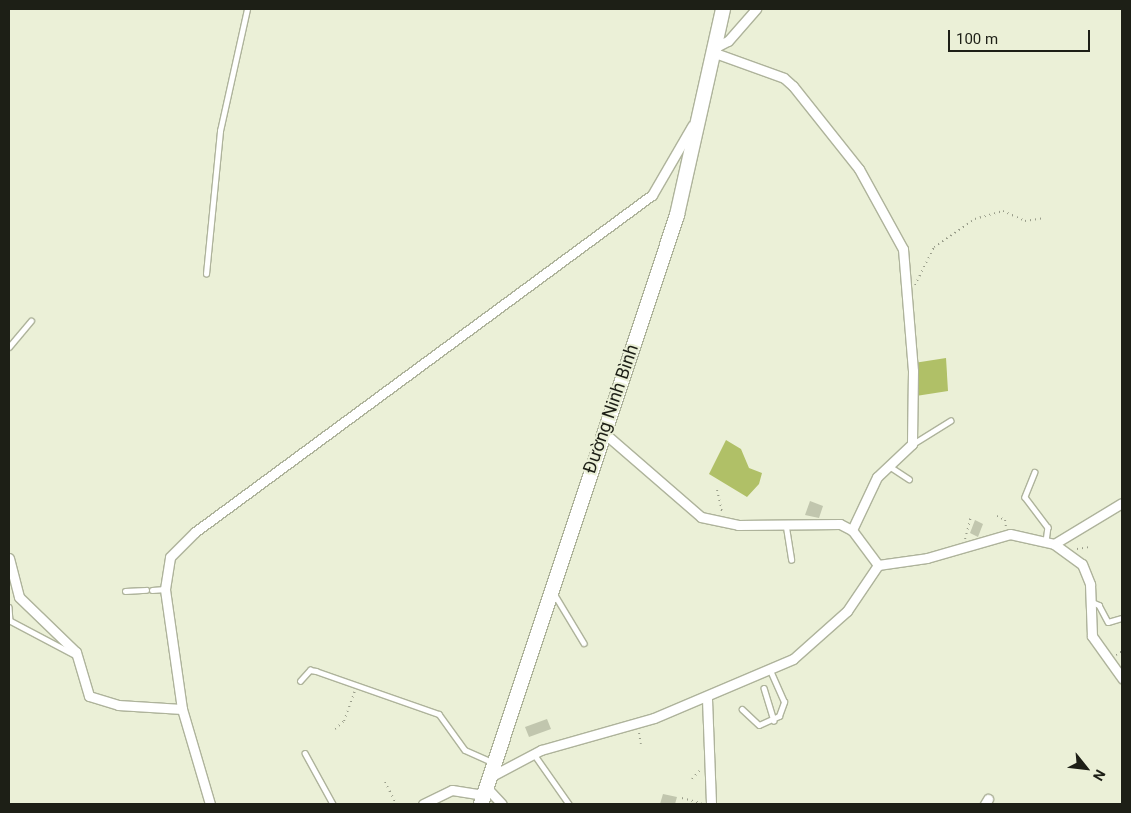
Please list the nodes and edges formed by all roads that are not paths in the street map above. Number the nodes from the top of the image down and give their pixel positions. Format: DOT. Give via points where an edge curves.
graph roads {
  1 [pos="247,9"];
  2 [pos="723,9"];
  3 [pos="756,9"];
  4 [pos="715,50"];
  5 [pos="704,104"];
  6 [pos="206,274"];
  7 [pos="31,322"];
  8 [pos="9,346"];
  9 [pos="950,421"];
  10 [pos="603,432"];
  11 [pos="912,444"];
  12 [pos="888,465"];
  13 [pos="1035,472"];
  14 [pos="909,479"];
  15 [pos="1122,503"];
  16 [pos="786,523"];
  17 [pos="852,530"];
  18 [pos="1050,543"];
  19 [pos="9,558"];
  20 [pos="792,560"];
  21 [pos="878,565"];
  22 [pos="165,588"];
  23 [pos="146,590"];
  24 [pos="152,590"];
  25 [pos="551,590"];
  26 [pos="125,591"];
  27 [pos="1089,601"];
  28 [pos="9,608"];
  29 [pos="1122,618"];
  30 [pos="9,620"];
  31 [pos="584,643"];
  32 [pos="79,657"];
  33 [pos="769,670"];
  34 [pos="1122,678"];
  35 [pos="300,681"];
  36 [pos="764,688"];
  37 [pos="707,699"];
  38 [pos="182,709"];
  39 [pos="742,709"];
  40 [pos="774,720"];
  41 [pos="306,753"];
  42 [pos="533,753"];
  43 [pos="494,762"];
  44 [pos="485,791"];
  45 [pos="210,804"];
  46 [pos="333,804"];
  47 [pos="423,804"];
  48 [pos="502,804"];
  49 [pos="569,804"];
  50 [pos="711,804"];
  1 -- 6 [label="lane" via="220,131"];
  2 -- 4 [label="highway, Đường Ninh Bình"];
  3 -- 4 [label="street" via="728,41"];
  4 -- 5 [label="highway, Đường Ninh Bình"];
  4 -- 11 [label="street" via="784,78 793,86 859,169 903,249 913,371"];
  5 -- 10 [label="highway, Đường Ninh Bình" via="677,215"];
  5 -- 22 [label="street" via="652,195 195,532 170,557"];
  7 -- 8 [label="lane"];
  9 -- 11 [label="lane"];
  10 -- 16 [label="street" via="701,518 725,524"];
  10 -- 25 [label="highway, Đường Ninh Bình"];
  11 -- 12 [label="street"];
  12 -- 14 [label="lane"];
  12 -- 17 [label="street" via="872,486"];
  13 -- 18 [label="lane" via="1025,497 1049,529"];
  15 -- 18 [label="street"];
  16 -- 17 [label="street" via="823,522"];
  16 -- 20 [label="lane"];
  17 -- 21 [label="street"];
  18 -- 21 [label="street" via="1006,534"];
  18 -- 27 [label="street" via="1082,564 1090,584"];
  19 -- 32 [label="street" via="19,597"];
  21 -- 33 [label="street" via="826,633 793,659"];
  22 -- 24 [label="lane"];
  22 -- 38 [label="street"];
  23 -- 26 [label="lane"];
  25 -- 31 [label="lane"];
  25 -- 43 [label="highway, Đường Ninh Bình"];
  27 -- 29 [label="lane" via="1099,605 1108,622"];
  27 -- 34 [label="street" via="1092,636"];
  28 -- 30 [label="lane"];
  30 -- 32 [label="lane"];
  32 -- 38 [label="street" via="83,688 89,696 108,703"];
  33 -- 37 [label="street"];
  33 -- 40 [label="lane" via="784,702"];
  35 -- 43 [label="lane" via="310,670 439,714 465,750"];
  36 -- 40 [label="lane"];
  37 -- 42 [label="street"];
  37 -- 50 [label="street"];
  38 -- 45 [label="street"];
  39 -- 40 [label="lane" via="759,725"];
  41 -- 46 [label="lane"];
  42 -- 44 [label="street"];
  42 -- 49 [label="lane"];
  43 -- 44 [label="highway, Đường Ninh Bình"];
  44 -- 47 [label="street" via="452,790"];
  44 -- 48 [label="street"];
}
